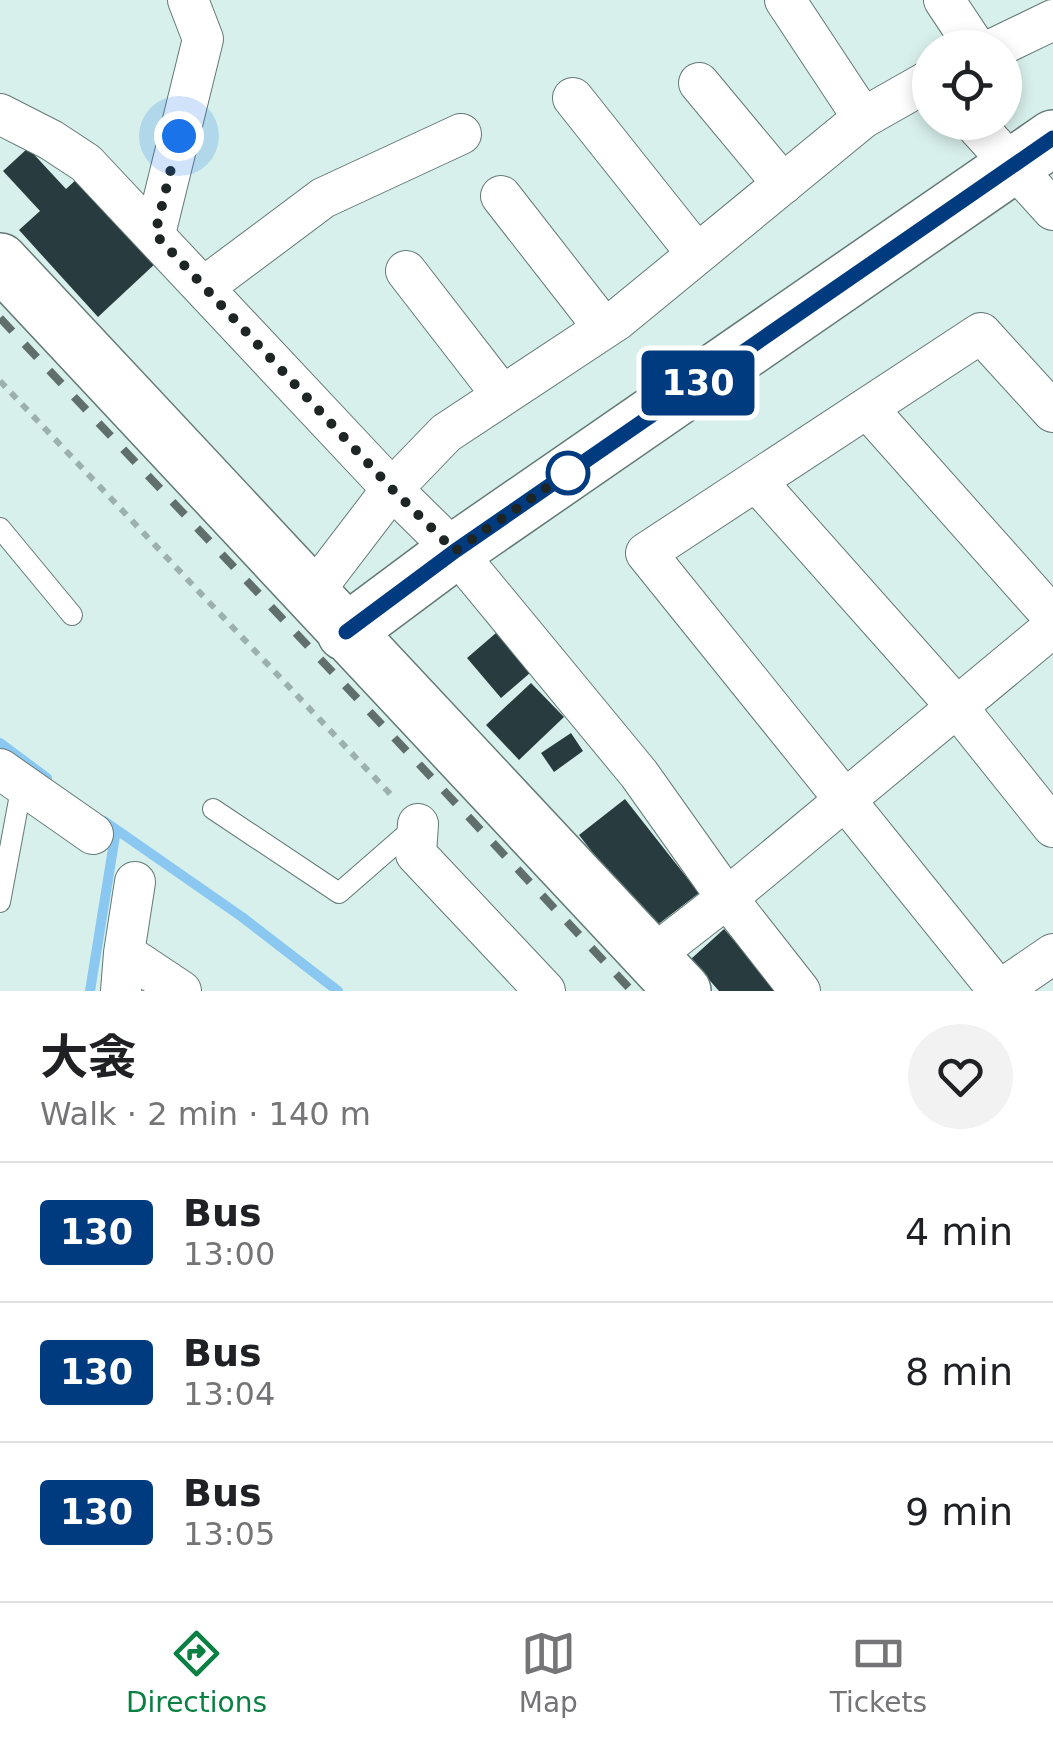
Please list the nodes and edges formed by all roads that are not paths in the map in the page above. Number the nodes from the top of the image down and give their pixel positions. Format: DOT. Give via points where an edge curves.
graph roads {
  1 [pos="188,0"];
  2 [pos="784,0"];
  3 [pos="944,0"];
  4 [pos="964,30"];
  5 [pos="699,82"];
  6 [pos="912,90"];
  7 [pos="572,98"];
  8 [pos="863,118"];
  9 [pos="8,130"];
  10 [pos="461,134"];
  11 [pos="1010,140"];
  12 [pos="1033,151"];
  13 [pos="783,184"];
  14 [pos="501,196"];
  15 [pos="1053,210"];
  16 [pos="155,234"];
  17 [pos="697,254"];
  18 [pos="0,262"];
  19 [pos="406,271"];
  20 [pos="204,286"];
  21 [pos="604,328"];
  22 [pos="502,395"];
  23 [pos="867,408"];
  24 [pos="1053,412"];
  25 [pos="756,481"];
  26 [pos="392,489"];
  27 [pos="0,528"];
  28 [pos="455,551"];
  29 [pos="328,614"];
  30 [pos="72,615"];
  31 [pos="1053,617"];
  32 [pos="1053,627"];
  33 [pos="956,707"];
  34 [pos="11,777"];
  35 [pos="846,799"];
  36 [pos="212,809"];
  37 [pos="418,824"];
  38 [pos="1053,827"];
  39 [pos="94,834"];
  40 [pos="135,882"];
  41 [pos="727,898"];
  42 [pos="0,902"];
  43 [pos="1053,954"];
  44 [pos="122,972"];
  45 [pos="667,974"];
  46 [pos="180,991"];
  47 [pos="545,991"];
  48 [pos="800,991"];
  1 -- 16 [label="street" via="203,39"];
  2 -- 8 [label="street"];
  3 -- 4 [label="street"];
  5 -- 13 [label="street"];
  6 -- 8 [label="street"];
  7 -- 17 [label="street"];
  8 -- 13 [label="street"];
  9 -- 16 [label="street" via="86,163"];
  10 -- 20 [label="street" via="323,198"];
  11 -- 12 [label="street"];
  12 -- 15 [label="street"];
  12 -- 28 [label="street"];
  13 -- 17 [label="street"];
  14 -- 21 [label="street"];
  16 -- 20 [label="street"];
  17 -- 21 [label="street"];
  18 -- 29 [label="street"];
  19 -- 22 [label="street"];
  20 -- 26 [label="street"];
  21 -- 22 [label="street"];
  22 -- 26 [label="street" via="446,433"];
  23 -- 24 [label="street" via="981,333"];
  23 -- 25 [label="street"];
  23 -- 31 [label="street"];
  25 -- 33 [label="street"];
  25 -- 35 [label="street" via="646,553"];
  26 -- 28 [label="street"];
  26 -- 29 [label="street"];
  27 -- 30 [label="lane"];
  28 -- 29 [label="street"];
  28 -- 41 [label="street" via="639,774"];
  29 -- 45 [label="street"];
  32 -- 33 [label="street"];
  33 -- 35 [label="street"];
  33 -- 38 [label="street"];
  34 -- 39 [label="street"];
  34 -- 42 [label="lane"];
  35 -- 41 [label="street"];
  35 -- 43 [label="street" via="998,991"];
  36 -- 37 [label="lane" via="338,893"];
  37 -- 47 [label="street" via="416,854"];
  40 -- 44 [label="street"];
  41 -- 45 [label="street"];
  41 -- 48 [label="street"];
  44 -- 46 [label="street"];
}
